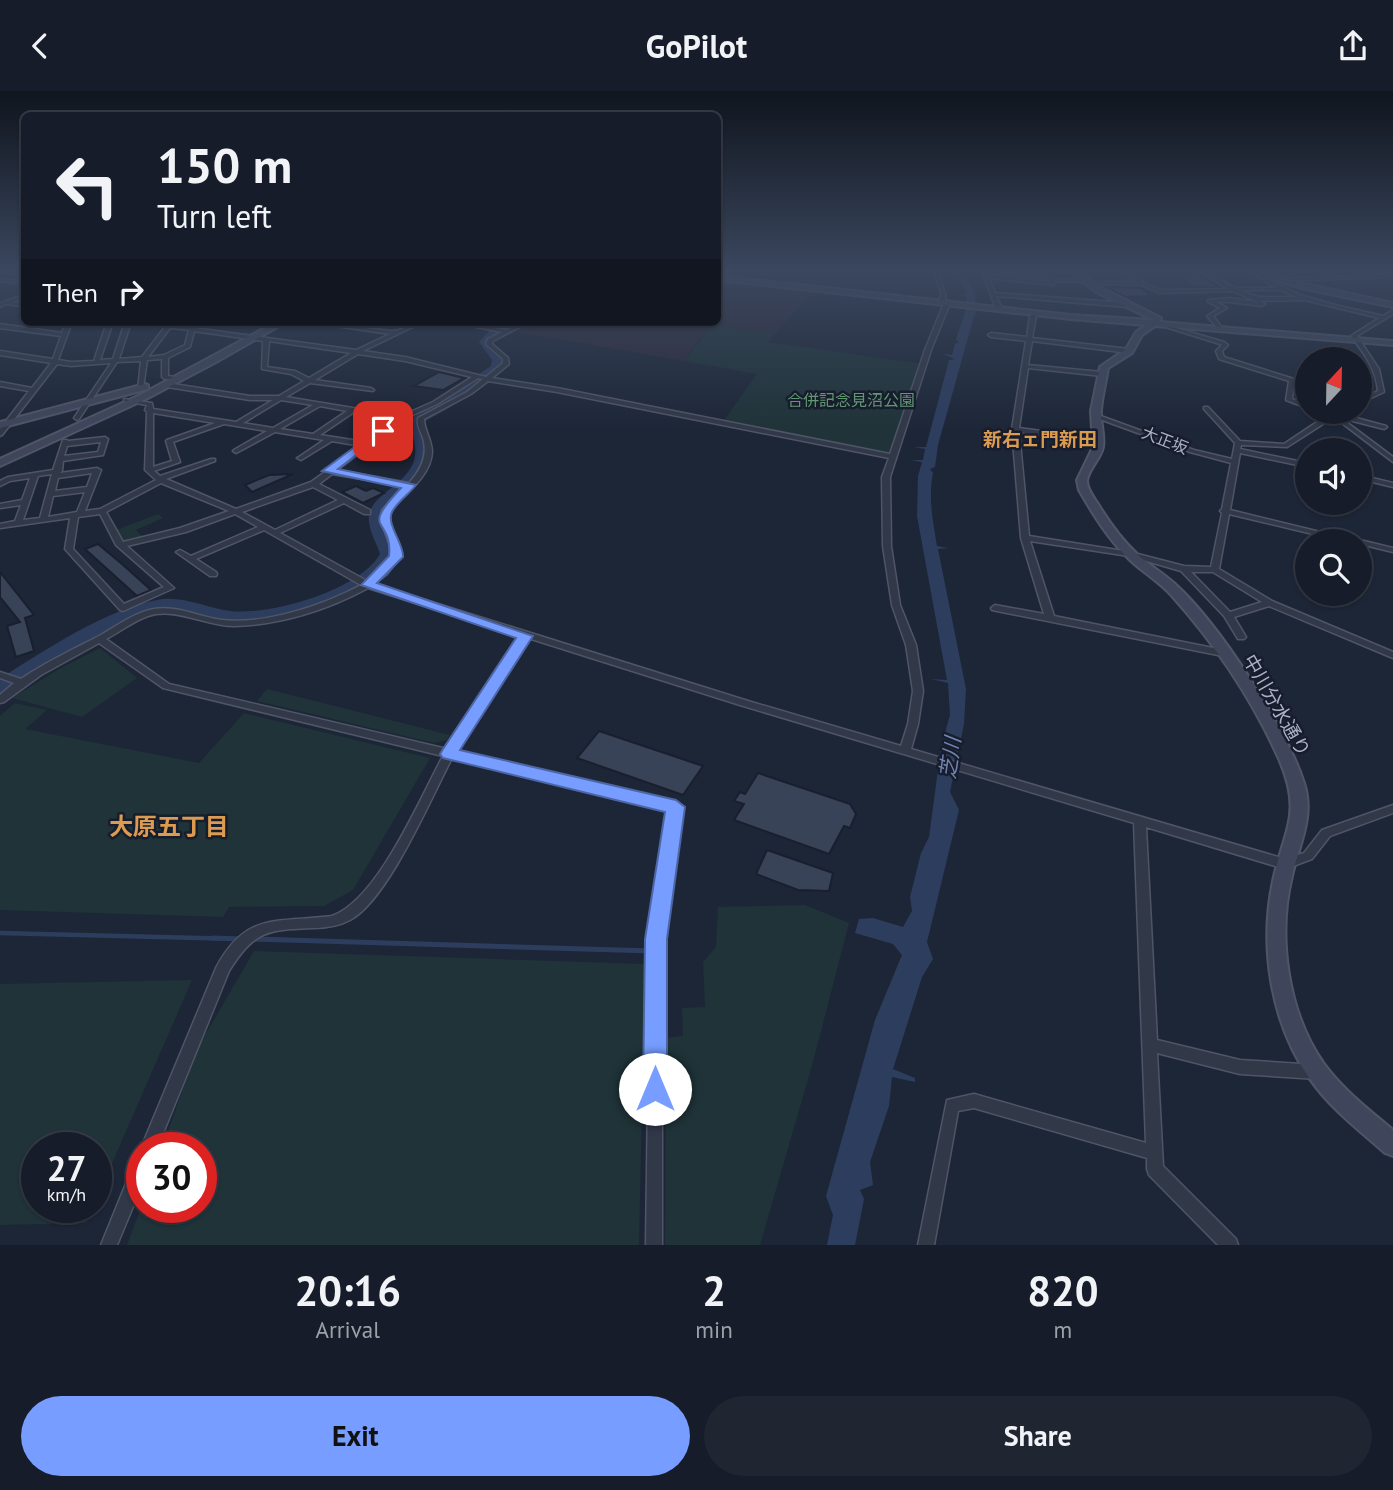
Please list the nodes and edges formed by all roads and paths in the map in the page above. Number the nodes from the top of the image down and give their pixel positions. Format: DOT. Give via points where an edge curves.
graph roads {
  1 [pos="940,323"];
  2 [pos="1032,323"];
  3 [pos="1145,323"];
  4 [pos="1215,323"];
  5 [pos="1375,323"];
  6 [pos="1157,324"];
  7 [pos="0,326"];
  8 [pos="67,326"];
  9 [pos="109,326"];
  10 [pos="127,326"];
  11 [pos="169,326"];
  12 [pos="178,326"];
  13 [pos="192,326"];
  14 [pos="222,326"];
  15 [pos="270,326"];
  16 [pos="342,326"];
  17 [pos="411,326"];
  18 [pos="480,326"];
  19 [pos="506,326"];
  20 [pos="1220,329"];
  21 [pos="191,330"];
  22 [pos="395,333"];
  23 [pos="220,334"];
  24 [pos="63,335"];
  25 [pos="991,335"];
  26 [pos="262,339"];
  27 [pos="1029,339"];
  28 [pos="1358,340"];
  29 [pos="1393,343"];
  30 [pos="1129,351"];
  31 [pos="357,352"];
  32 [pos="0,353"];
  33 [pos="16,355"];
  34 [pos="165,357"];
  35 [pos="144,358"];
  36 [pos="0,361"];
  37 [pos="116,361"];
  38 [pos="55,362"];
  39 [pos="96,362"];
  40 [pos="1025,366"];
  41 [pos="1102,375"];
  42 [pos="476,377"];
  43 [pos="489,379"];
  44 [pos="1380,380"];
  45 [pos="170,381"];
  46 [pos="309,381"];
  47 [pos="1393,381"];
  48 [pos="0,384"];
  49 [pos="142,387"];
  50 [pos="33,390"];
  51 [pos="371,390"];
  52 [pos="1381,392"];
  53 [pos="1372,396"];
  54 [pos="1393,396"];
  55 [pos="105,397"];
  56 [pos="281,398"];
  57 [pos="130,401"];
  58 [pos="88,402"];
  59 [pos="1295,402"];
  60 [pos="320,404"];
  61 [pos="1206,408"];
  62 [pos="148,410"];
  63 [pos="353,410"];
  64 [pos="1096,416"];
  65 [pos="77,418"];
  66 [pos="402,418"];
  67 [pos="223,422"];
  68 [pos="5,424"];
  69 [pos="236,424"];
  70 [pos="1318,424"];
  71 [pos="1349,424"];
  72 [pos="1371,424"];
  73 [pos="1384,428"];
  74 [pos="1015,429"];
  75 [pos="275,431"];
  76 [pos="0,434"];
  77 [pos="313,437"];
  78 [pos="330,439"];
  79 [pos="1099,441"];
  80 [pos="363,444"];
  81 [pos="1238,447"];
  82 [pos="236,451"];
  83 [pos="1391,456"];
  84 [pos="893,457"];
  85 [pos="60,459"];
  86 [pos="300,459"];
  87 [pos="213,460"];
  88 [pos="0,461"];
  89 [pos="1234,462"];
  90 [pos="1295,462"];
  91 [pos="149,470"];
  92 [pos="328,471"];
  93 [pos="57,474"];
  94 [pos="35,475"];
  95 [pos="160,479"];
  96 [pos="1372,480"];
  97 [pos="0,484"];
  98 [pos="314,484"];
  99 [pos="410,485"];
  100 [pos="1393,485"];
  101 [pos="90,489"];
  102 [pos="51,494"];
  103 [pos="344,500"];
  104 [pos="26,502"];
  105 [pos="0,506"];
  106 [pos="1224,511"];
  107 [pos="102,512"];
  108 [pos="237,512"];
  109 [pos="367,512"];
  110 [pos="77,515"];
  111 [pos="43,520"];
  112 [pos="18,523"];
  113 [pos="0,526"];
  114 [pos="264,527"];
  115 [pos="1301,529"];
  116 [pos="274,533"];
  117 [pos="1026,538"];
  118 [pos="122,545"];
  119 [pos="1372,545"];
  120 [pos="1393,550"];
  121 [pos="180,552"];
  122 [pos="1129,554"];
  123 [pos="190,559"];
  124 [pos="1184,569"];
  125 [pos="1215,570"];
  126 [pos="213,574"];
  127 [pos="368,585"];
  128 [pos="1269,603"];
  129 [pos="995,608"];
  130 [pos="1228,616"];
  131 [pos="1050,618"];
  132 [pos="525,636"];
  133 [pos="1241,637"];
  134 [pos="99,639"];
  135 [pos="1223,653"];
  136 [pos="1393,655"];
  137 [pos="3,676"];
  138 [pos="23,683"];
  139 [pos="0,700"];
  140 [pos="908,750"];
  141 [pos="449,754"];
  142 [pos="1393,809"];
  143 [pos="1140,822"];
  144 [pos="1285,863"];
  145 [pos="1151,1045"];
  146 [pos="1317,1073"];
  147 [pos="156,1132"];
  148 [pos="1393,1145"];
  149 [pos="1155,1153"];
  150 [pos="126,1204"];
  151 [pos="109,1245"];
  152 [pos="653,1245"];
  153 [pos="926,1245"];
  154 [pos="1230,1245"];
  1 -- 84 [label="street"];
  2 -- 27 [label="street"];
  3 -- 6 [label="street"];
  4 -- 20 [label="street"];
  5 -- 28 [label="street" via="1354,335"];
  6 -- 20 [label="street"];
  6 -- 30 [label="street" via="1139,334"];
  6 -- 59 [label="street" via="1222,343 1221,358 1292,380 1289,400"];
  7 -- 24 [label="street"];
  8 -- 24 [label="street"];
  9 -- 39 [label="street"];
  10 -- 37 [label="street"];
  11 -- 35 [label="street"];
  12 -- 21 [label="street"];
  13 -- 21 [label="street"];
  14 -- 23 [label="street"];
  15 -- 26 [label="street"];
  16 -- 22 [label="street"];
  17 -- 22 [label="street"];
  18 -- 19 [label="street"];
  19 -- 43 [label="street" via="489,344 504,355 506,364"];
  20 -- 28 [label="street"];
  21 -- 23 [label="street"];
  21 -- 34 [label="street" via="188,346"];
  22 -- 31 [label="street"];
  23 -- 26 [label="street"];
  24 -- 38 [label="street"];
  25 -- 27 [label="street"];
  26 -- 31 [label="street"];
  26 -- 45 [label="street"];
  26 -- 46 [label="street" via="264,368 293,372"];
  27 -- 30 [label="street"];
  27 -- 40 [label="street"];
  28 -- 29 [label="street"];
  28 -- 44 [label="street"];
  30 -- 41 [label="street" via="1108,364"];
  31 -- 42 [label="street"];
  31 -- 46 [label="street"];
  32 -- 33 [label="street"];
  33 -- 36 [label="street"];
  33 -- 38 [label="street"];
  34 -- 35 [label="street"];
  34 -- 45 [label="street" via="165,377"];
  35 -- 37 [label="street"];
  35 -- 49 [label="street"];
  37 -- 39 [label="street"];
  37 -- 58 [label="street"];
  38 -- 39 [label="street"];
  38 -- 50 [label="street"];
  40 -- 41 [label="street"];
  40 -- 74 [label="street"];
  41 -- 64 [label="street, 中川分水通り"];
  42 -- 43 [label="street"];
  42 -- 66 [label="street"];
  43 -- 84 [label="street"];
  43 -- 99 [label="street" via="421,418 419,423 428,437 428,463"];
  44 -- 47 [label="street"];
  44 -- 52 [label="street"];
  45 -- 56 [label="street" via="250,397"];
  45 -- 57 [label="street"];
  46 -- 51 [label="street"];
  46 -- 56 [label="street"];
  48 -- 50 [label="street"];
  49 -- 55 [label="street"];
  50 -- 68 [label="street"];
  52 -- 53 [label="street"];
  52 -- 54 [label="street"];
  55 -- 57 [label="street"];
  55 -- 58 [label="street"];
  56 -- 60 [label="street"];
  56 -- 69 [label="street"];
  57 -- 62 [label="street" via="150,404"];
  57 -- 88 [label="street"];
  58 -- 65 [label="street"];
  58 -- 68 [label="street"];
  60 -- 63 [label="street"];
  60 -- 75 [label="street"];
  61 -- 81 [label="street"];
  62 -- 67 [label="street"];
  62 -- 91 [label="street"];
  63 -- 66 [label="street"];
  63 -- 77 [label="street"];
  64 -- 79 [label="street, 中川分水通り"];
  64 -- 89 [label="street, 大正坂"];
  66 -- 80 [label="street"];
  67 -- 69 [label="street"];
  67 -- 91 [label="street" via="169,441 176,462"];
  68 -- 76 [label="street"];
  69 -- 75 [label="street"];
  70 -- 81 [label="street" via="1285,446"];
  71 -- 83 [label="street"];
  72 -- 73 [label="street"];
  74 -- 79 [label="street"];
  74 -- 117 [label="street"];
  75 -- 77 [label="street"];
  75 -- 82 [label="street"];
  77 -- 78 [label="street"];
  78 -- 80 [label="street"];
  78 -- 86 [label="street"];
  79 -- 122 [label="street, 中川分水通り" via="1082,484"];
  80 -- 92 [label="street"];
  81 -- 89 [label="street"];
  81 -- 90 [label="street"];
  84 -- 140 [label="street" via="886,477 887,546 896,605 911,645 918,691"];
  85 -- 85 [label="street" via="65,442 105,439 100,454"];
  85 -- 93 [label="street"];
  87 -- 95 [label="street"];
  89 -- 106 [label="street"];
  91 -- 95 [label="street"];
  92 -- 98 [label="street"];
  92 -- 99 [label="street"];
  93 -- 94 [label="street"];
  93 -- 101 [label="street" via="97,470"];
  93 -- 102 [label="street"];
  94 -- 97 [label="street" via="8,478"];
  94 -- 104 [label="street"];
  95 -- 107 [label="street"];
  95 -- 108 [label="street"];
  96 -- 100 [label="street"];
  98 -- 103 [label="street"];
  98 -- 108 [label="street"];
  99 -- 127 [label="street" via="384,518 396,557"];
  101 -- 102 [label="street"];
  101 -- 110 [label="street"];
  102 -- 111 [label="street"];
  103 -- 109 [label="street"];
  103 -- 116 [label="street"];
  104 -- 105 [label="street"];
  104 -- 112 [label="street"];
  106 -- 115 [label="street"];
  106 -- 125 [label="street"];
  107 -- 110 [label="street"];
  107 -- 118 [label="street"];
  108 -- 114 [label="street"];
  108 -- 118 [label="street"];
  110 -- 111 [label="street"];
  110 -- 118 [label="street" via="69,549 124,608 170,588"];
  111 -- 112 [label="street"];
  112 -- 113 [label="street"];
  114 -- 116 [label="street"];
  114 -- 123 [label="street"];
  116 -- 127 [label="street"];
  117 -- 122 [label="street"];
  117 -- 131 [label="street"];
  119 -- 120 [label="street"];
  121 -- 123 [label="street"];
  122 -- 124 [label="street"];
  122 -- 135 [label="street, 中川分水通り" via="1173,589"];
  123 -- 126 [label="street"];
  124 -- 125 [label="street"];
  124 -- 130 [label="street"];
  125 -- 128 [label="street"];
  127 -- 132 [label="street"];
  127 -- 134 [label="street" via="291,614 226,622 153,612"];
  128 -- 130 [label="street"];
  128 -- 136 [label="street"];
  129 -- 131 [label="street"];
  130 -- 133 [label="street"];
  131 -- 135 [label="street"];
  132 -- 140 [label="street"];
  132 -- 141 [label="street"];
  134 -- 138 [label="street"];
  134 -- 141 [label="street" via="166,686"];
  135 -- 144 [label="street, 中川分水通り" via="1277,742 1296,783 1302,815"];
  137 -- 138 [label="street"];
  138 -- 139 [label="street"];
  140 -- 143 [label="street"];
  141 -- 147 [label="street" via="379,883 353,912 328,922 265,927 236,947 223,968"];
  141 -- 152 [label="street" via="676,807 656,939"];
  142 -- 144 [label="street" via="1326,833 1308,856"];
  143 -- 144 [label="street"];
  143 -- 145 [label="street"];
  144 -- 146 [label="street, 中川分水通り" via="1276,903 1276,944 1298,1039"];
  145 -- 146 [label="street" via="1240,1067"];
  145 -- 149 [label="street"];
  146 -- 148 [label="street, 中川分水通り"];
  149 -- 153 [label="street" via="974,1101 952,1105"];
  149 -- 154 [label="street" via="1156,1169"];
  150 -- 151 [label="street"];
}
